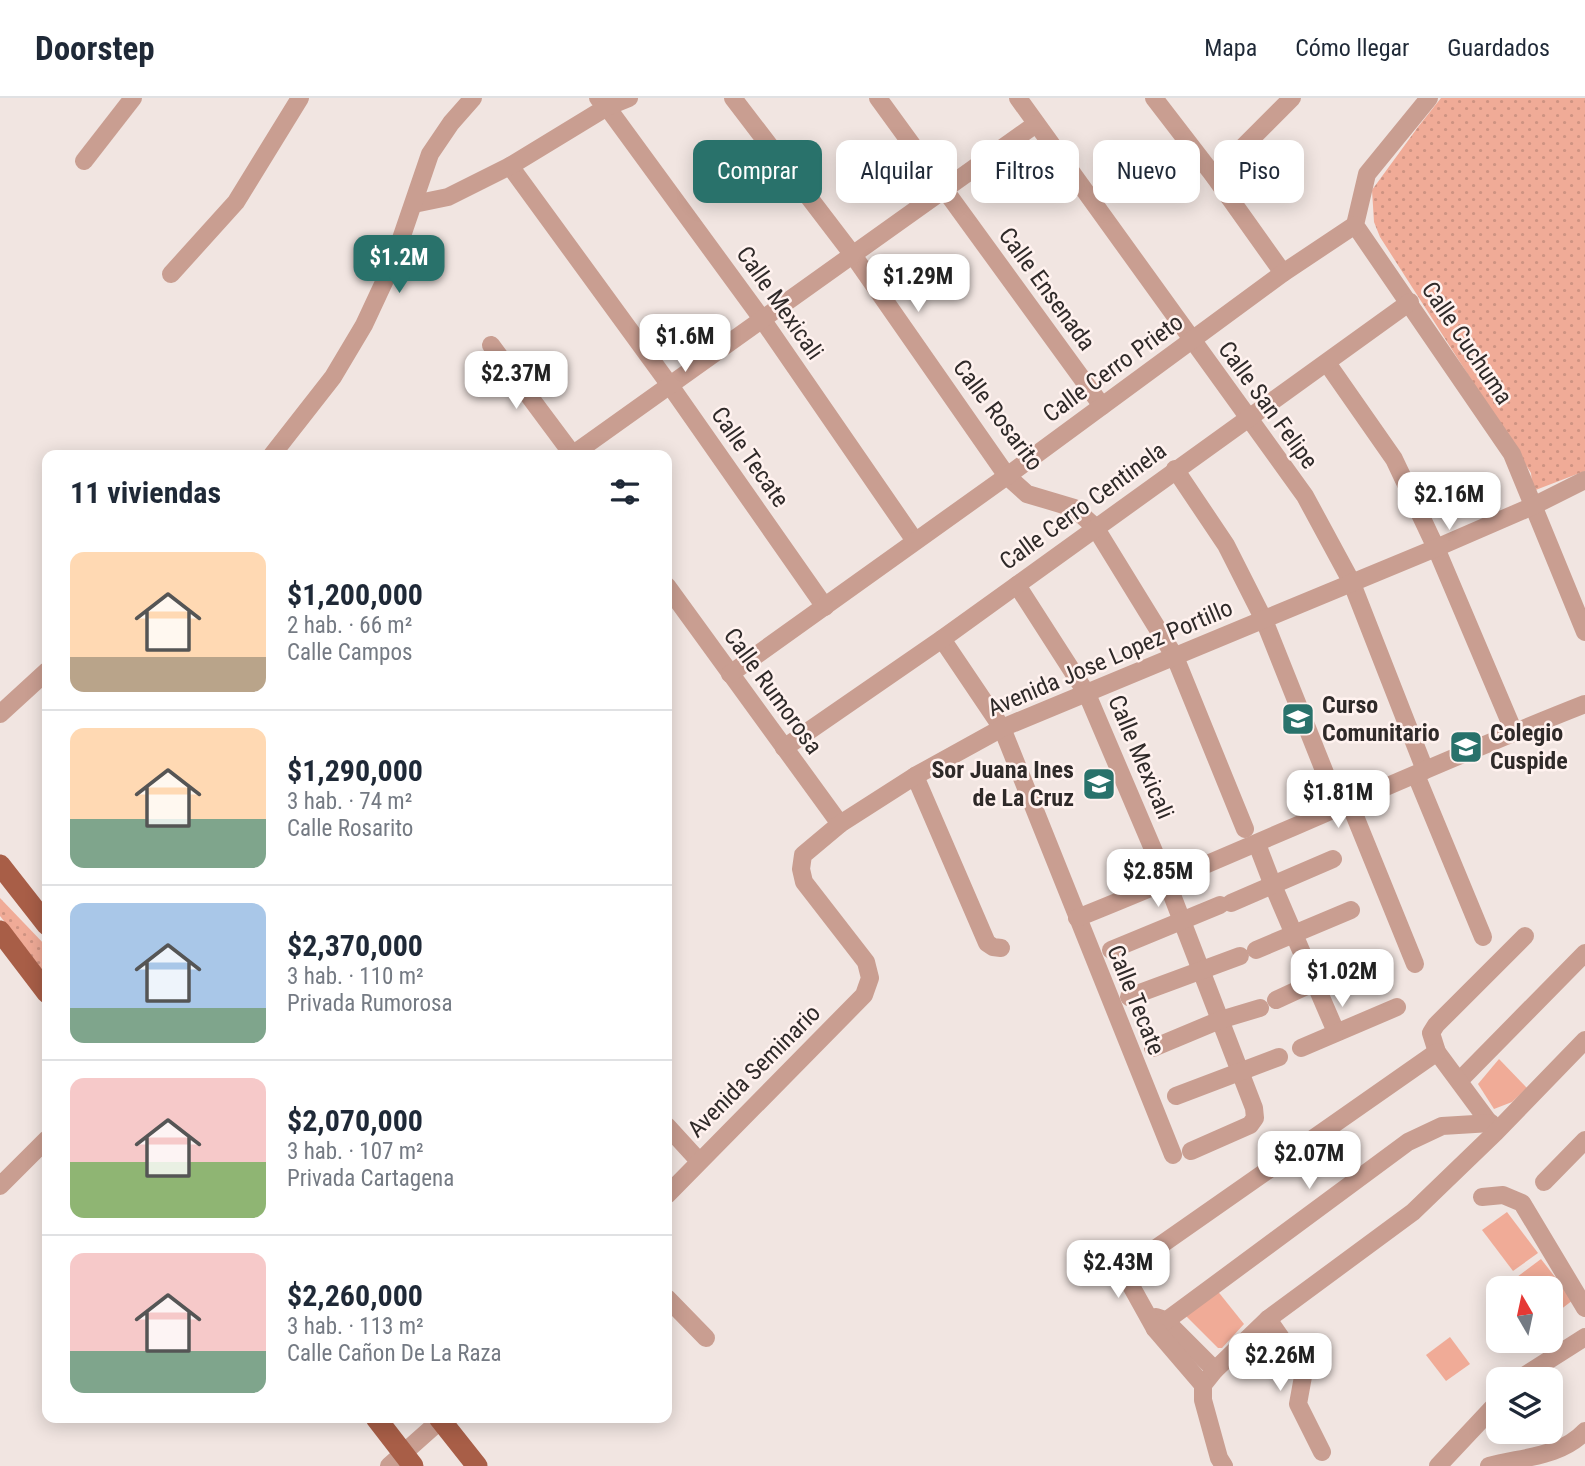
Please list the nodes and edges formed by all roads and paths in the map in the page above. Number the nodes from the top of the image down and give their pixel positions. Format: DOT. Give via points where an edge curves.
graph roads {
  1 [pos="133,98"];
  2 [pos="300,98"];
  3 [pos="473,98"];
  4 [pos="629,98"];
  5 [pos="733,98"];
  6 [pos="878,98"];
  7 [pos="1018,98"];
  8 [pos="1154,98"];
  9 [pos="1292,98"];
  10 [pos="1429,98"];
  11 [pos="603,103"];
  12 [pos="1036,124"];
  13 [pos="909,140"];
  14 [pos="1250,140"];
  15 [pos="84,161"];
  16 [pos="510,166"];
  17 [pos="1214,176"];
  18 [pos="957,182"];
  19 [pos="927,203"];
  20 [pos="955,203"];
  21 [pos="1233,203"];
  22 [pos="414,204"];
  23 [pos="1355,225"];
  24 [pos="853,255"];
  25 [pos="1283,273"];
  26 [pos="171,274"];
  27 [pos="1410,302"];
  28 [pos="762,319"];
  29 [pos="1192,342"];
  30 [pos="491,345"];
  31 [pos="1327,363"];
  32 [pos="669,384"];
  33 [pos="1102,406"];
  34 [pos="1249,417"];
  35 [pos="276,450"];
  36 [pos="569,450"];
  37 [pos="580,450"];
  38 [pos="1175,469"];
  39 [pos="1007,476"];
  40 [pos="1585,480"];
  41 [pos="1533,506"];
  42 [pos="1095,527"];
  43 [pos="915,541"];
  44 [pos="1436,548"];
  45 [pos="1351,582"];
  46 [pos="1017,584"];
  47 [pos="672,593"];
  48 [pos="825,607"];
  49 [pos="1264,620"];
  50 [pos="1585,632"];
  51 [pos="942,639"];
  52 [pos="1175,657"];
  53 [pos="730,674"];
  54 [pos="42,676"];
  55 [pos="1087,694"];
  56 [pos="1585,704"];
  57 [pos="0,714"];
  58 [pos="1002,728"];
  59 [pos="1514,732"];
  60 [pos="784,748"];
  61 [pos="1421,772"];
  62 [pos="915,776"];
  63 [pos="1345,806"];
  64 [pos="839,824"];
  65 [pos="1245,829"];
  66 [pos="1258,844"];
  67 [pos="1333,859"];
  68 [pos="0,865"];
  69 [pos="1167,882"];
  70 [pos="1272,883"];
  71 [pos="1351,910"];
  72 [pos="1077,918"];
  73 [pos="42,919"];
  74 [pos="1181,919"];
  75 [pos="0,932"];
  76 [pos="1295,932"];
  77 [pos="1525,936"];
  78 [pos="1483,937"];
  79 [pos="1000,948"];
  80 [pos="1111,950"];
  81 [pos="1585,953"];
  82 [pos="1376,959"];
  83 [pos="1415,964"];
  84 [pos="1200,969"];
  85 [pos="870,978"];
  86 [pos="1315,982"];
  87 [pos="42,987"];
  88 [pos="1129,997"];
  89 [pos="1397,1006"];
  90 [pos="1220,1020"];
  91 [pos="1336,1032"];
  92 [pos="1585,1040"];
  93 [pos="1153,1048"];
  94 [pos="1301,1048"];
  95 [pos="1437,1052"];
  96 [pos="1279,1057"];
  97 [pos="1240,1071"];
  98 [pos="1460,1080"];
  99 [pos="1176,1096"];
  100 [pos="1255,1118"];
  101 [pos="1493,1127"];
  102 [pos="672,1131"];
  103 [pos="1585,1140"];
  104 [pos="42,1144"];
  105 [pos="699,1161"];
  106 [pos="1544,1182"];
  107 [pos="0,1186"];
  108 [pos="672,1190"];
  109 [pos="1482,1197"];
  110 [pos="672,1303"];
  111 [pos="1585,1308"];
  112 [pos="1268,1319"];
  113 [pos="1157,1321"];
  114 [pos="1585,1337"];
  115 [pos="706,1338"];
  116 [pos="1538,1367"];
  117 [pos="1215,1370"];
  118 [pos="1203,1385"];
  119 [pos="1486,1415"];
  120 [pos="379,1423"];
  121 [pos="436,1423"];
  122 [pos="445,1423"];
  123 [pos="1585,1431"];
  124 [pos="1322,1452"];
  125 [pos="402,1461"];
  126 [pos="477,1466"];
  127 [pos="1224,1466"];
  128 [pos="1438,1466"];
  129 [pos="1489,1466"];
  1 -- 15 [label="street"];
  2 -- 26 [label="street" via="236,202"];
  3 -- 22 [label="street" via="430,154"];
  4 -- 11 [label="street"];
  5 -- 24 [label="street, Calle Rosarito"];
  6 -- 13 [label="street, Calle Ensenada"];
  7 -- 12 [label="street, Calle San Felipe"];
  8 -- 17 [label="street"];
  9 -- 14 [label="street"];
  10 -- 23 [label="street" via="1367,174"];
  11 -- 16 [label="street"];
  11 -- 28 [label="street, Calle Mexicali"];
  12 -- 18 [label="street"];
  12 -- 29 [label="street, Calle San Felipe"];
  16 -- 22 [label="street" via="448,197"];
  16 -- 32 [label="street, Calle Tecate"];
  19 -- 24 [label="street"];
  20 -- 33 [label="street, Calle Ensenada"];
  21 -- 25 [label="street"];
  22 -- 35 [label="street" via="364,325 333,377"];
  23 -- 25 [label="street, Calle Cerro Prieto"];
  23 -- 27 [label="street, Calle Cuchuma"];
  24 -- 28 [label="street"];
  24 -- 39 [label="street, Calle Rosarito"];
  25 -- 29 [label="street, Calle Cerro Prieto"];
  27 -- 31 [label="street, Calle Cerro Centinela"];
  27 -- 41 [label="street, Calle Cuchuma" via="1512,454"];
  28 -- 32 [label="street"];
  28 -- 43 [label="street, Calle Mexicali"];
  29 -- 33 [label="street, Calle Cerro Prieto"];
  29 -- 34 [label="street, Calle San Felipe"];
  30 -- 36 [label="street"];
  31 -- 34 [label="street, Calle Cerro Centinela"];
  31 -- 44 [label="street" via="1394,459"];
  32 -- 37 [label="street"];
  32 -- 48 [label="street, Calle Tecate"];
  33 -- 39 [label="street, Calle Cerro Prieto"];
  34 -- 38 [label="street, Calle Cerro Centinela"];
  34 -- 45 [label="street, Calle San Felipe" via="1305,496"];
  38 -- 42 [label="street, Calle Cerro Centinela"];
  38 -- 49 [label="street" via="1226,545"];
  39 -- 42 [label="street, Calle Rosarito" via="1027,494 1074,508"];
  39 -- 43 [label="street, Calle Cerro Prieto"];
  40 -- 41 [label="street, Avenida Jose Lopez Portillo"];
  41 -- 44 [label="street, Avenida Jose Lopez Portillo"];
  41 -- 50 [label="street, Calle Cuchuma"];
  42 -- 46 [label="street, Calle Cerro Centinela"];
  42 -- 52 [label="street, Calle Rosarito"];
  43 -- 48 [label="street, Calle Cerro Prieto"];
  44 -- 45 [label="street, Avenida Jose Lopez Portillo"];
  44 -- 59 [label="street"];
  45 -- 49 [label="street, Avenida Jose Lopez Portillo"];
  45 -- 61 [label="street, Calle San Felipe"];
  46 -- 51 [label="street, Calle Cerro Centinela"];
  46 -- 55 [label="street, Calle Mexicali"];
  47 -- 53 [label="street, Calle Rumorosa"];
  48 -- 53 [label="street, Calle Cerro Prieto"];
  49 -- 52 [label="street, Avenida Jose Lopez Portillo"];
  49 -- 63 [label="street"];
  51 -- 58 [label="street, Calle Tecate"];
  51 -- 60 [label="street, Calle Cerro Centinela"];
  52 -- 55 [label="street, Avenida Jose Lopez Portillo"];
  52 -- 65 [label="street, Calle Rosarito"];
  53 -- 60 [label="street, Calle Rumorosa"];
  54 -- 57 [label="street"];
  55 -- 58 [label="street, Avenida Jose Lopez Portillo"];
  55 -- 69 [label="street, Calle Mexicali"];
  56 -- 59 [label="street"];
  58 -- 62 [label="street, Avenida Jose Lopez Portillo"];
  58 -- 72 [label="street, Calle Tecate"];
  59 -- 61 [label="street"];
  60 -- 64 [label="street, Calle Rumorosa"];
  61 -- 63 [label="street"];
  61 -- 78 [label="street, Calle San Felipe"];
  62 -- 64 [label="street, Avenida Jose Lopez Portillo"];
  62 -- 79 [label="street" via="987,943"];
  63 -- 66 [label="street"];
  63 -- 83 [label="street"];
  64 -- 85 [label="street, Avenida Jose Lopez Portillo" via="803,855 801,869 804,882 866,962"];
  66 -- 69 [label="street"];
  66 -- 70 [label="street"];
  67 -- 70 [label="street"];
  68 -- 73 [label="main road"];
  69 -- 72 [label="street"];
  69 -- 74 [label="street, Calle Mexicali"];
  70 -- 74 [label="street"];
  70 -- 76 [label="street"];
  71 -- 76 [label="street"];
  72 -- 100 [label="street, Calle Tecate" via="1182,1153 1250,1125"];
  74 -- 80 [label="street"];
  74 -- 84 [label="street, Calle Mexicali"];
  75 -- 87 [label="main road"];
  76 -- 84 [label="street"];
  76 -- 86 [label="street"];
  77 -- 95 [label="street" via="1436,1025 1432,1033"];
  81 -- 98 [label="street"];
  82 -- 86 [label="street"];
  84 -- 88 [label="street"];
  84 -- 90 [label="street, Calle Mexicali"];
  85 -- 105 [label="street, Avenida Seminario" via="864,995"];
  86 -- 90 [label="street"];
  86 -- 91 [label="street"];
  89 -- 91 [label="street"];
  90 -- 93 [label="street"];
  90 -- 97 [label="street, Calle Mexicali"];
  91 -- 94 [label="street"];
  92 -- 101 [label="street"];
  95 -- 98 [label="street"];
  95 -- 113 [label="street" via="1135,1263 1130,1284"];
  96 -- 97 [label="street"];
  97 -- 99 [label="street"];
  97 -- 100 [label="street, Calle Mexicali"];
  98 -- 101 [label="street"];
  101 -- 112 [label="street" via="1413,1212"];
  101 -- 113 [label="street" via="1442,1126 1408,1142"];
  102 -- 105 [label="street"];
  103 -- 106 [label="street"];
  104 -- 107 [label="street"];
  105 -- 108 [label="street, Avenida Seminario"];
  109 -- 111 [label="street" via="1503,1195 1522,1203"];
  110 -- 115 [label="street"];
  112 -- 117 [label="street"];
  112 -- 124 [label="street" via="1304,1371 1298,1404"];
  113 -- 117 [label="street"];
  113 -- 118 [label="street"];
  114 -- 116 [label="street"];
  117 -- 118 [label="street"];
  118 -- 127 [label="street" via="1203,1400"];
  119 -- 128 [label="street"];
  120 -- 125 [label="main road"];
  121 -- 125 [label="street"];
  122 -- 126 [label="main road"];
  123 -- 129 [label="street" via="1560,1450"];
}
